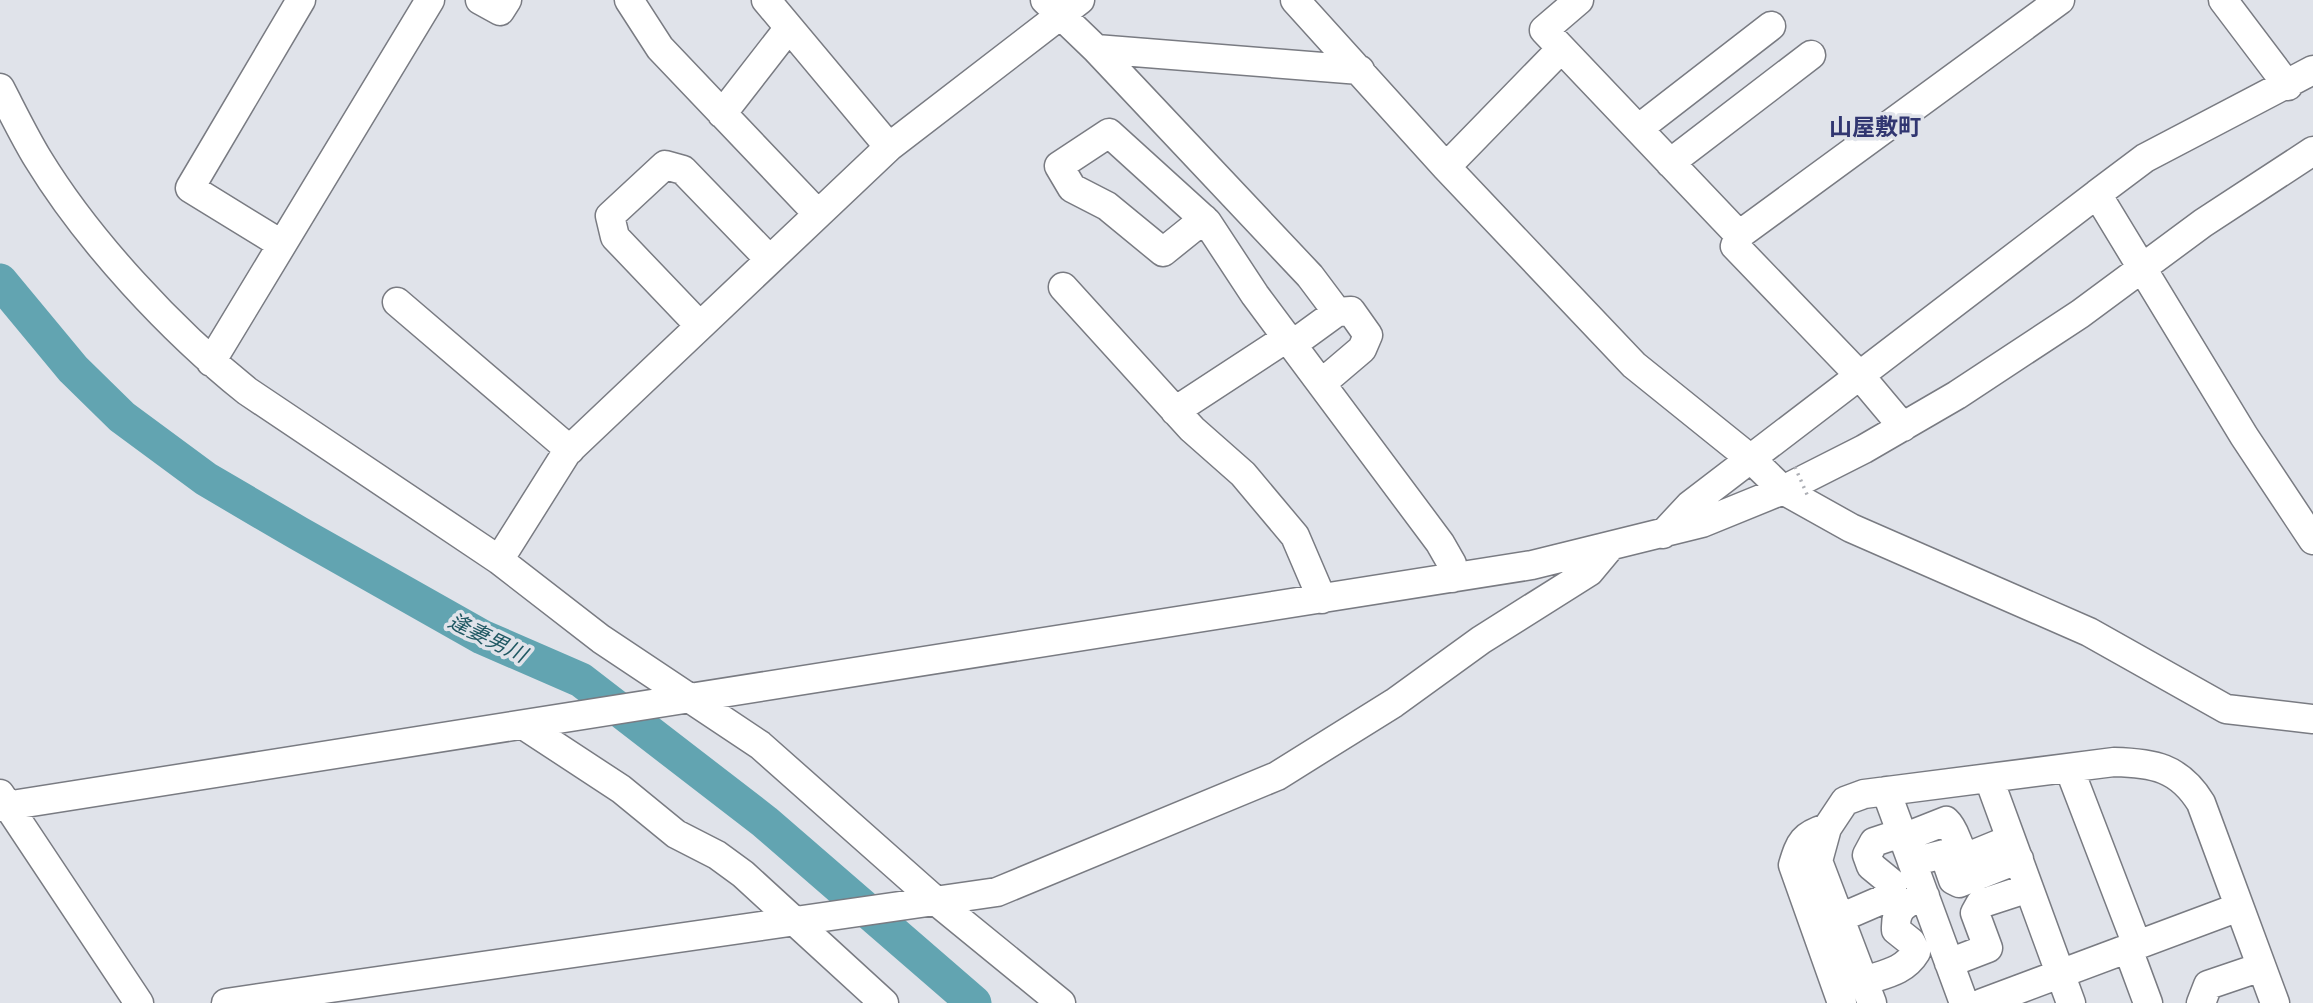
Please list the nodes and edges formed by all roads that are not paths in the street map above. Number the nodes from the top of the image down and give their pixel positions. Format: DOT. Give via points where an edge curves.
graph roads {
  1 [pos="301,0"];
  2 [pos="430,0"];
  3 [pos="480,0"];
  4 [pos="507,0"];
  5 [pos="629,0"];
  6 [pos="766,0"];
  7 [pos="1295,0"];
  8 [pos="1579,0"];
  9 [pos="2060,0"];
  10 [pos="2223,0"];
  11 [pos="1062,5"];
  12 [pos="1772,26"];
  13 [pos="788,29"];
  14 [pos="1096,49"];
  15 [pos="1561,49"];
  16 [pos="1811,55"];
  17 [pos="1360,70"];
  18 [pos="2313,70"];
  19 [pos="2288,86"];
  20 [pos="0,88"];
  21 [pos="722,114"];
  22 [pos="1638,129"];
  23 [pos="889,147"];
  24 [pos="2310,161"];
  25 [pos="1670,163"];
  26 [pos="1446,167"];
  27 [pos="2097,194"];
  28 [pos="817,213"];
  29 [pos="1204,219"];
  30 [pos="1739,235"];
  31 [pos="281,244"];
  32 [pos="769,259"];
  33 [pos="2143,271"];
  34 [pos="1063,287"];
  35 [pos="397,302"];
  36 [pos="1337,313"];
  37 [pos="700,326"];
  38 [pos="1291,341"];
  39 [pos="211,362"];
  40 [pos="1861,377"];
  41 [pos="1322,383"];
  42 [pos="1175,411"];
  43 [pos="1903,427"];
  44 [pos="570,450"];
  45 [pos="1752,460"];
  46 [pos="1789,479"];
  47 [pos="1662,534"];
  48 [pos="2313,540"];
  49 [pos="1609,548"];
  50 [pos="499,560"];
  51 [pos="1452,578"];
  52 [pos="1322,599"];
  53 [pos="684,699"];
  54 [pos="2313,719"];
  55 [pos="533,725"];
  56 [pos="2069,768"];
  57 [pos="1989,779"];
  58 [pos="1886,791"];
  59 [pos="3,802"];
  60 [pos="1827,828"];
  61 [pos="1906,844"];
  62 [pos="2015,849"];
  63 [pos="2029,888"];
  64 [pos="1924,896"];
  65 [pos="930,902"];
  66 [pos="2239,907"];
  67 [pos="1840,918"];
  68 [pos="805,921"];
  69 [pos="2132,947"];
  70 [pos="1949,963"];
  71 [pos="2261,967"];
  72 [pos="2061,974"];
  73 [pos="1868,992"];
  74 [pos="139,1003"];
  75 [pos="226,1003"];
  76 [pos="884,1003"];
  77 [pos="1061,1003"];
  78 [pos="1842,1003"];
  79 [pos="1979,1003"];
  80 [pos="2071,1003"];
  81 [pos="2148,1003"];
  82 [pos="2201,1003"];
  83 [pos="2276,1003"];
  1 -- 31 [label="street" via="190,188"];
  2 -- 31 [label="street"];
  3 -- 4 [label="street" via="500,11"];
  5 -- 21 [label="street" via="660,48"];
  6 -- 13 [label="street"];
  7 -- 17 [label="street"];
  8 -- 15 [label="street" via="1544,30"];
  9 -- 30 [label="street"];
  10 -- 19 [label="street"];
  11 -- 14 [label="street"];
  11 -- 23 [label="street"];
  12 -- 22 [label="street"];
  13 -- 21 [label="street"];
  13 -- 23 [label="street"];
  14 -- 17 [label="street"];
  14 -- 36 [label="street" via="1310,276"];
  15 -- 22 [label="street"];
  15 -- 26 [label="street"];
  16 -- 25 [label="street"];
  17 -- 26 [label="street"];
  18 -- 19 [label="street"];
  19 -- 27 [label="street" via="2145,158"];
  20 -- 39 [label="street" via="38,159 85,226"];
  21 -- 28 [label="street"];
  22 -- 25 [label="street"];
  23 -- 28 [label="street"];
  24 -- 33 [label="street" via="2203,223"];
  25 -- 30 [label="street"];
  26 -- 45 [label="street" via="1634,365"];
  27 -- 33 [label="street"];
  27 -- 40 [label="street"];
  28 -- 32 [label="street"];
  29 -- 29 [label="street" via="1110,133 1059,166 1072,188 1107,206 1163,252"];
  29 -- 38 [label="street"];
  30 -- 40 [label="street" via="1735,246"];
  31 -- 39 [label="street"];
  32 -- 37 [label="street"];
  32 -- 37 [label="street" via="683,170 665,165 610,216 615,237"];
  33 -- 43 [label="street"];
  33 -- 48 [label="street"];
  34 -- 42 [label="street"];
  35 -- 44 [label="street"];
  36 -- 38 [label="street"];
  36 -- 41 [label="street" via="1350,311 1368,335 1362,349"];
  37 -- 44 [label="street"];
  38 -- 41 [label="street"];
  38 -- 42 [label="street"];
  39 -- 50 [label="street" via="247,391"];
  40 -- 43 [label="street"];
  40 -- 45 [label="street"];
  41 -- 51 [label="street" via="1440,543 1452,564"];
  42 -- 52 [label="street" via="1243,474 1295,536"];
  43 -- 46 [label="street"];
  44 -- 50 [label="street"];
  45 -- 46 [label="street"];
  45 -- 47 [label="street" via="1678,515"];
  46 -- 47 [label="street" via="1702,523"];
  46 -- 54 [label="street" via="1851,528 2089,632 2226,709"];
  47 -- 49 [label="street"];
  49 -- 51 [label="street"];
  49 -- 65 [label="street" via="1589,572 1277,776 997,892"];
  50 -- 53 [label="street"];
  51 -- 52 [label="street"];
  52 -- 53 [label="street"];
  53 -- 55 [label="street"];
  53 -- 65 [label="street" via="760,745"];
  55 -- 59 [label="street"];
  55 -- 68 [label="street" via="676,834 717,855"];
  56 -- 57 [label="street"];
  56 -- 66 [label="street" via="2149,763 2179,776 2201,803"];
  56 -- 69 [label="street"];
  57 -- 58 [label="street"];
  57 -- 62 [label="street"];
  58 -- 60 [label="street" via="1845,802"];
  58 -- 61 [label="street"];
  59 -- 74 [label="street"];
  60 -- 67 [label="street" via="1818,861"];
  60 -- 78 [label="street" via="1809,833 1793,865"];
  61 -- 62 [label="street" via="1944,854 1953,880 1959,883"];
  61 -- 64 [label="street"];
  61 -- 67 [label="street" via="1874,842 1867,855 1871,866 1893,884 1884,899"];
  62 -- 63 [label="street"];
  63 -- 70 [label="street" via="1980,904 1975,913 1988,948"];
  63 -- 72 [label="street"];
  64 -- 70 [label="street"];
  64 -- 73 [label="street" via="1896,915 1896,930 1916,953"];
  65 -- 68 [label="street"];
  65 -- 77 [label="street"];
  66 -- 69 [label="street"];
  66 -- 71 [label="street"];
  67 -- 73 [label="street"];
  68 -- 75 [label="street"];
  68 -- 76 [label="street"];
  69 -- 72 [label="street"];
  69 -- 81 [label="street"];
  70 -- 79 [label="street"];
  71 -- 82 [label="street" via="2208,985"];
  71 -- 83 [label="street"];
  72 -- 79 [label="street"];
  72 -- 80 [label="street"];
}
